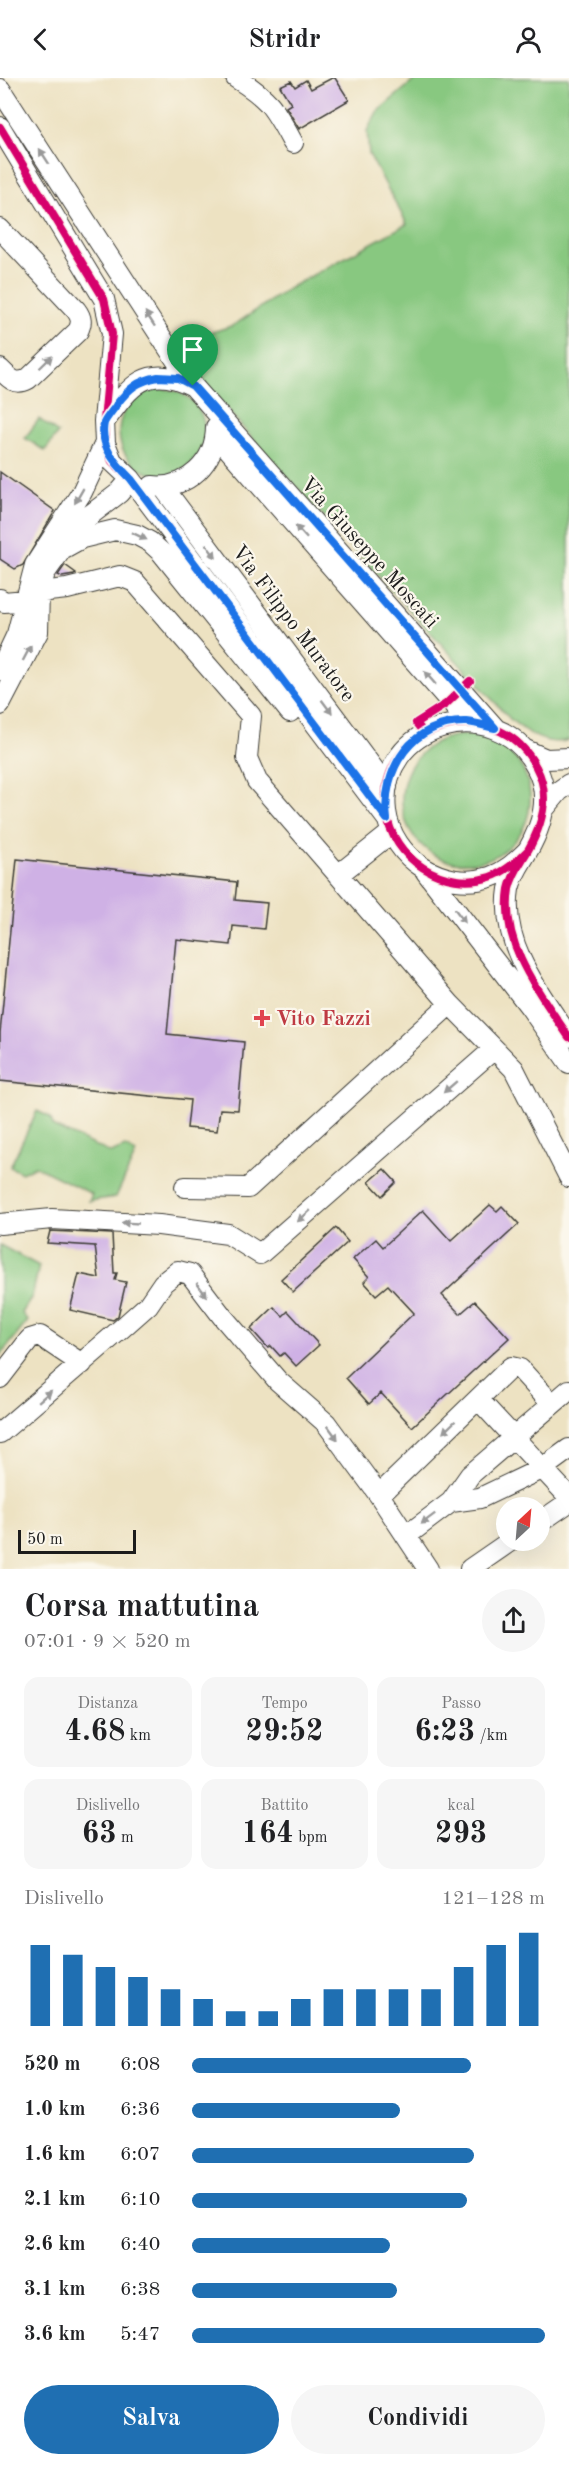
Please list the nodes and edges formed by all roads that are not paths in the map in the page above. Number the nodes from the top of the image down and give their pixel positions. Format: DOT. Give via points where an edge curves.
graph roads {
  1 [pos="236,78"];
  2 [pos="0,91"];
  3 [pos="5,108"];
  4 [pos="0,127"];
  5 [pos="293,142"];
  6 [pos="0,159"];
  7 [pos="29,173"];
  8 [pos="0,229"];
  9 [pos="0,369"];
  10 [pos="193,386"];
  11 [pos="210,407"];
  12 [pos="105,421"];
  13 [pos="216,435"];
  14 [pos="105,443"];
  15 [pos="131,479"];
  16 [pos="163,487"];
  17 [pos="56,556"];
  18 [pos="33,596"];
  19 [pos="1,604"];
  20 [pos="0,670"];
  21 [pos="0,705"];
  22 [pos="468,722"];
  23 [pos="495,728"];
  24 [pos="526,750"];
  25 [pos="569,758"];
  26 [pos="569,784"];
  27 [pos="387,787"];
  28 [pos="544,809"];
  29 [pos="387,821"];
  30 [pos="527,851"];
  31 [pos="425,870"];
  32 [pos="338,875"];
  33 [pos="450,1004"];
  34 [pos="569,1037"];
  35 [pos="494,1049"];
  36 [pos="569,1063"];
  37 [pos="569,1177"];
  38 [pos="185,1187"];
  39 [pos="0,1224"];
  40 [pos="81,1364"];
  41 [pos="0,1378"];
  42 [pos="569,1390"];
  43 [pos="478,1399"];
  44 [pos="552,1404"];
  45 [pos="0,1433"];
  46 [pos="516,1438"];
  47 [pos="569,1449"];
  48 [pos="543,1468"];
  49 [pos="379,1495"];
  50 [pos="569,1497"];
  51 [pos="450,1502"];
  52 [pos="569,1502"];
  53 [pos="550,1515"];
  54 [pos="406,1536"];
  55 [pos="496,1551"];
  56 [pos="428,1569"];
  57 [pos="470,1569"];
  1 -- 5 [label="street" via="271,103"];
  2 -- 3 [label="street, Via Giuseppe Moscati"];
  10 -- 3 [label="street, Via Giuseppe Moscati, one-way"];
  4 -- 7 [label="street"];
  6 -- 7 [label="street"];
  7 -- 12 [label="street" via="104,299 112,334"];
  9 -- 8 [label="street, one-way" via="14,381 28,379 78,331 81,323 76,310"];
  10 -- 11 [label="street, Via Giuseppe Moscati"];
  10 -- 12 [label="street" via="178,378 141,380 128,390"];
  11 -- 13 [label="street, Via Giuseppe Moscati"];
  11 -- 23 [label="street, Via Giuseppe Moscati"];
  12 -- 14 [label="street"];
  13 -- 16 [label="street" via="207,460 195,475"];
  22 -- 13 [label="street, one-way"];
  14 -- 15 [label="street, Via Giuseppe Moscati" via="112,461"];
  14 -- 18 [label="street, one-way" via="82,492 35,565"];
  15 -- 16 [label="street"];
  15 -- 17 [label="street" via="85,519"];
  15 -- 29 [label="street, Via Giuseppe Moscati"];
  16 -- 27 [label="street, Via Filippo Muratore, one-way"];
  17 -- 18 [label="street"];
  17 -- 29 [label="street, one-way" via="81,538 115,530 150,542 182,576 328,762"];
  18 -- 19 [label="street"];
  18 -- 20 [label="street"];
  21 -- 18 [label="street, one-way" via="38,632"];
  18 -- 32 [label="street" via="120,576 135,582 251,716 247,758 257,781"];
  22 -- 23 [label="street, Via Giuseppe Moscati"];
  22 -- 27 [label="street, Via Giuseppe Moscati" via="445,724 424,733 407,747 394,766"];
  23 -- 24 [label="street, Via Giuseppe Moscati"];
  24 -- 25 [label="street" via="546,759"];
  24 -- 28 [label="street, Via Giuseppe Moscati" via="544,788"];
  26 -- 28 [label="street"];
  27 -- 29 [label="street, Via Giuseppe Moscati"];
  28 -- 30 [label="street, Via Giuseppe Moscati" via="539,831"];
  29 -- 31 [label="street, Via Giuseppe Moscati" via="400,847"];
  29 -- 32 [label="street"];
  30 -- 31 [label="street, Via Giuseppe Moscati" via="511,867 490,877 446,879"];
  30 -- 34 [label="street, Via Giuseppe Moscati" via="509,889 512,936 543,999"];
  31 -- 36 [label="street, Via Giuseppe Moscati, one-way"];
  32 -- 33 [label="street"];
  33 -- 35 [label="street"];
  33 -- 38 [label="street" via="248,1188"];
  35 -- 37 [label="street" via="514,1068"];
  35 -- 39 [label="street, one-way" via="261,1254 228,1234 159,1225 52,1219"];
  40 -- 41 [label="street" via="40,1336 30,1339"];
  45 -- 40 [label="street, one-way"];
  40 -- 49 [label="street, one-way" via="148,1305 163,1283 178,1271 190,1274 278,1380 326,1424"];
  42 -- 44 [label="street"];
  43 -- 44 [label="street" via="511,1367 520,1369"];
  43 -- 46 [label="street"];
  43 -- 49 [label="street, one-way"];
  44 -- 46 [label="street"];
  46 -- 48 [label="street"];
  46 -- 51 [label="street" via="470,1475"];
  47 -- 48 [label="street"];
  48 -- 50 [label="street"];
  48 -- 51 [label="street" via="480,1498"];
  49 -- 54 [label="street"];
  51 -- 54 [label="street, one-way"];
  52 -- 53 [label="street"];
  54 -- 56 [label="street"];
  55 -- 57 [label="street"];
}
